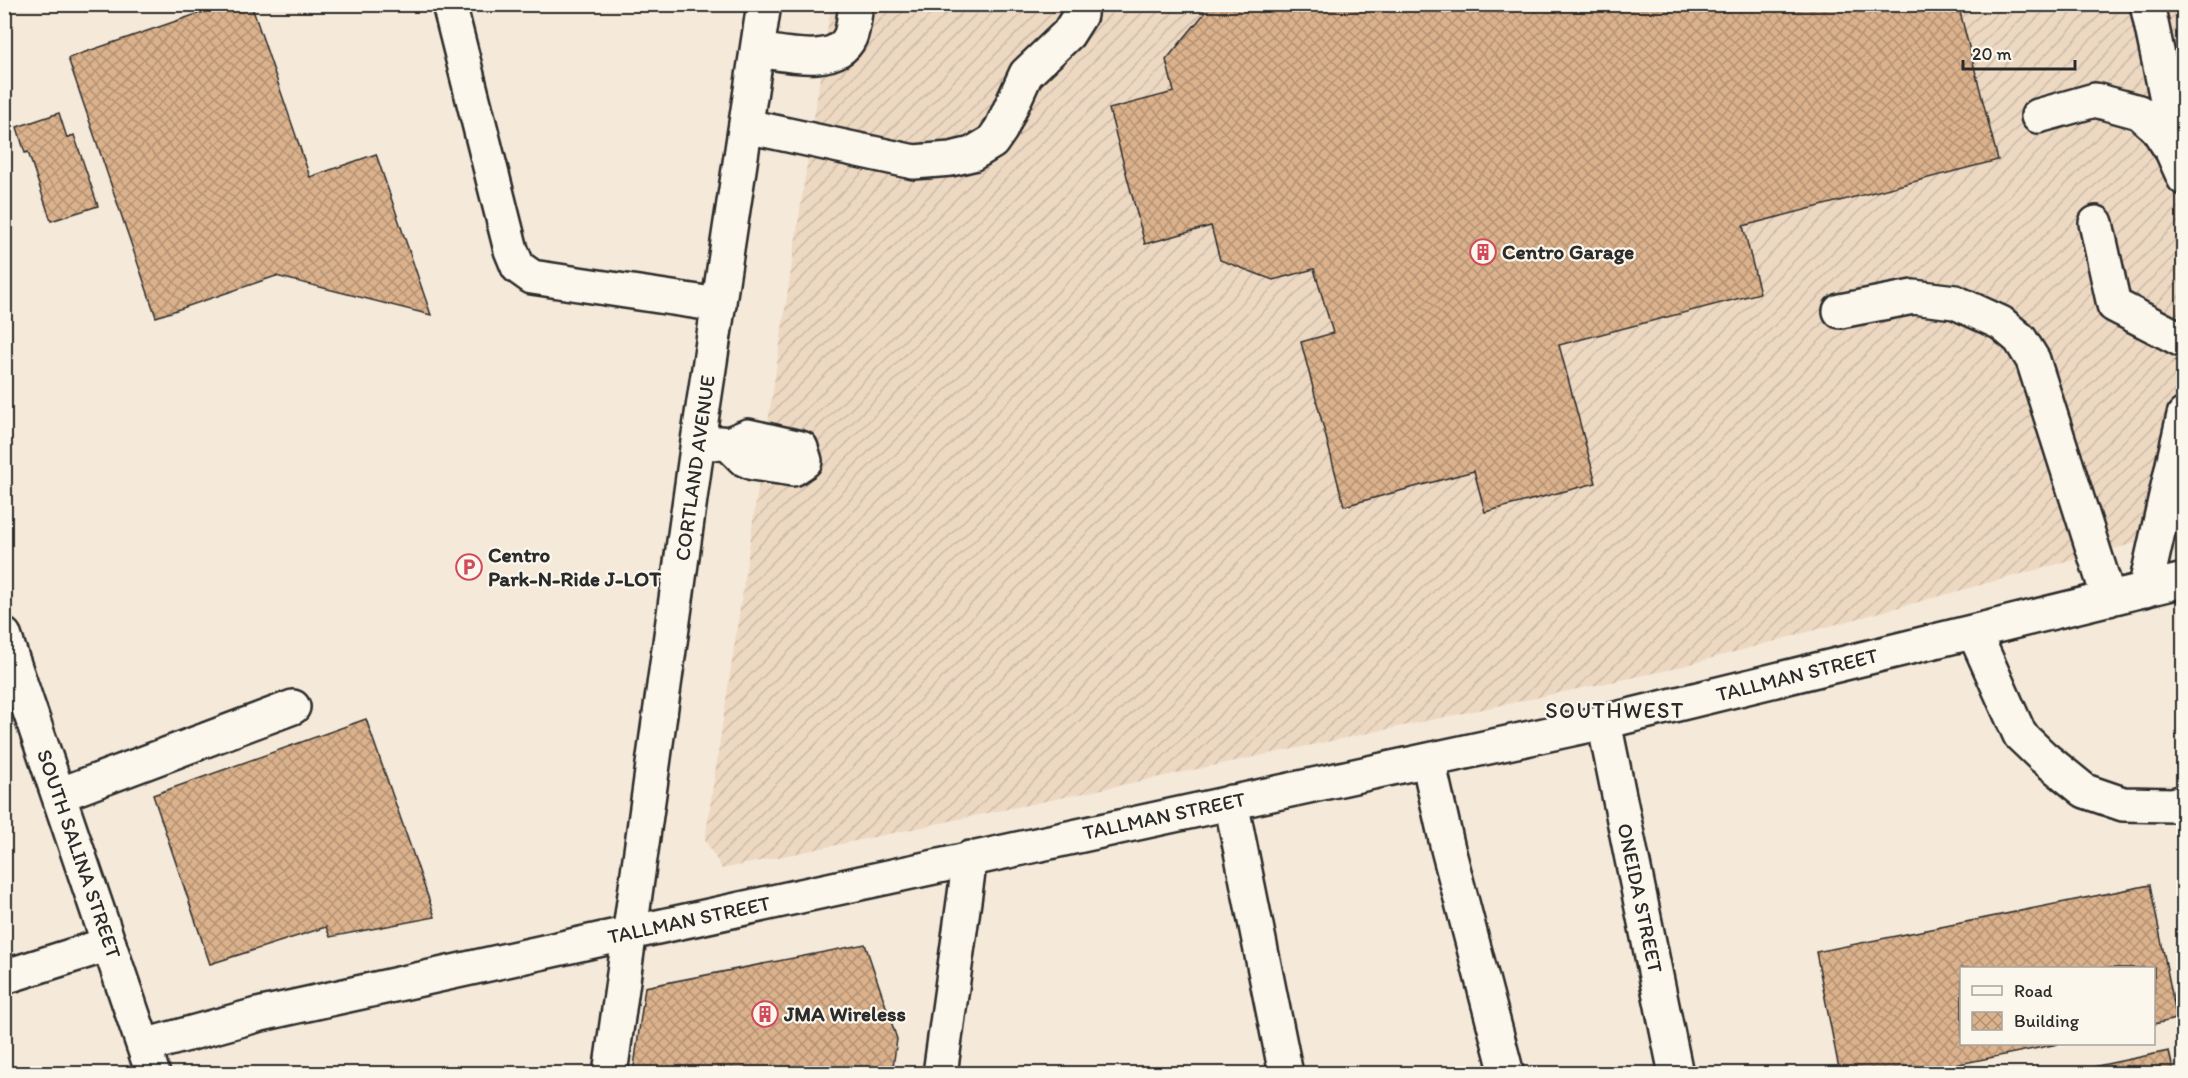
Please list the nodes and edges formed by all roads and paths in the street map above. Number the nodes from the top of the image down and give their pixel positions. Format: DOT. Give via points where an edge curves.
graph roads {
  1 [pos="449,4"];
  2 [pos="764,4"];
  3 [pos="856,4"];
  4 [pos="1081,4"];
  5 [pos="2147,4"];
  6 [pos="757,50"];
  7 [pos="2038,116"];
  8 [pos="746,126"];
  9 [pos="2184,177"];
  10 [pos="2096,223"];
  11 [pos="719,304"];
  12 [pos="1840,311"];
  13 [pos="2184,341"];
  14 [pos="2184,415"];
  15 [pos="713,443"];
  16 [pos="811,462"];
  17 [pos="2184,580"];
  18 [pos="2145,590"];
  19 [pos="2109,599"];
  20 [pos="1974,632"];
  21 [pos="7,649"];
  22 [pos="292,707"];
  23 [pos="1604,722"];
  24 [pos="1428,760"];
  25 [pos="59,795"];
  26 [pos="1231,802"];
  27 [pos="2184,802"];
  28 [pos="970,858"];
  29 [pos="630,933"];
  30 [pos="109,944"];
  31 [pos="4,977"];
  32 [pos="148,1060"];
  33 [pos="610,1074"];
  34 [pos="940,1074"];
  35 [pos="1286,1074"];
  36 [pos="1507,1074"];
  37 [pos="1676,1074"];
  1 -- 11 [label="street" via="518,267 532,278"];
  2 -- 6 [label="street, CORTLAND AVENUE"];
  3 -- 6 [label="street" via="851,37 843,48 826,56"];
  4 -- 8 [label="street" via="1080,15 1068,34 1026,74 992,142 972,154 914,162"];
  5 -- 9 [label="street"];
  6 -- 8 [label="street, CORTLAND AVENUE"];
  7 -- 9 [label="street" via="2095,100 2139,112 2157,128"];
  8 -- 11 [label="street, CORTLAND AVENUE"];
  10 -- 13 [label="street" via="2114,305"];
  11 -- 15 [label="street, CORTLAND AVENUE"];
  12 -- 19 [label="street" via="1913,297 1955,302 2001,323 2020,339 2032,360"];
  14 -- 18 [label="street"];
  15 -- 16 [label="street" via="753,463 793,469"];
  15 -- 29 [label="street, CORTLAND AVENUE"];
  17 -- 18 [label="street, TALLMAN STREET"];
  18 -- 19 [label="street, TALLMAN STREET"];
  19 -- 20 [label="street, TALLMAN STREET"];
  20 -- 23 [label="street, TALLMAN STREET"];
  20 -- 27 [label="street" via="2020,735 2085,791 2123,804"];
  21 -- 25 [label="street, SOUTH SALINA STREET"];
  22 -- 25 [label="street"];
  23 -- 24 [label="street, TALLMAN STREET"];
  23 -- 37 [label="street, ONEIDA STREET"];
  24 -- 26 [label="street, TALLMAN STREET"];
  24 -- 36 [label="street"];
  25 -- 30 [label="street, SOUTH SALINA STREET"];
  26 -- 28 [label="street, TALLMAN STREET"];
  26 -- 35 [label="street"];
  28 -- 29 [label="street, TALLMAN STREET"];
  28 -- 34 [label="street"];
  29 -- 32 [label="street, TALLMAN STREET" via="257,1015"];
  29 -- 33 [label="street, CORTLAND AVENUE"];
  30 -- 31 [label="street"];
  30 -- 32 [label="street, SOUTH SALINA STREET"];
}
